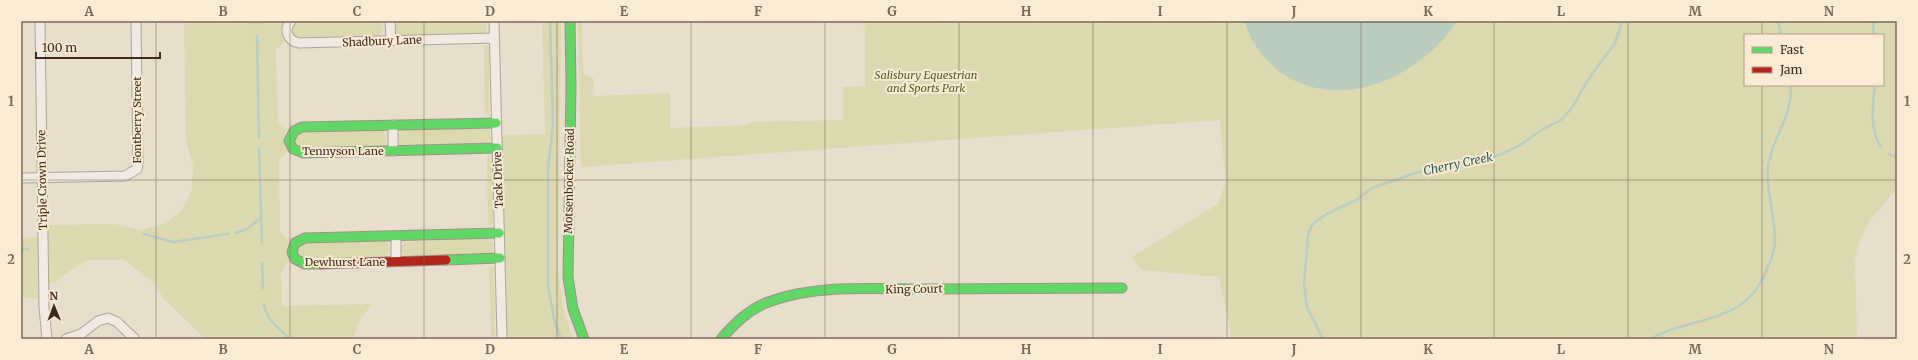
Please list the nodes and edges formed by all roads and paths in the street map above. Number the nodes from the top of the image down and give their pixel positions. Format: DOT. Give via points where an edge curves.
graph roads {
  1 [pos="40,21"];
  2 [pos="136,21"];
  3 [pos="290,21"];
  4 [pos="390,21"];
  5 [pos="494,21"];
  6 [pos="570,21"];
  7 [pos="494,38"];
  8 [pos="391,40"];
  9 [pos="496,123"];
  10 [pos="393,125"];
  11 [pos="497,148"];
  12 [pos="393,151"];
  13 [pos="42,177"];
  14 [pos="21,178"];
  15 [pos="499,233"];
  16 [pos="396,236"];
  17 [pos="500,258"];
  18 [pos="396,261"];
  19 [pos="1122,288"];
  20 [pos="46,339"];
  21 [pos="66,339"];
  22 [pos="135,339"];
  23 [pos="502,339"];
  24 [pos="584,339"];
  25 [pos="722,339"];
  1 -- 13 [label="street, Triple Crown Drive"];
  2 -- 13 [label="street, Fontberry Street" via="137,174"];
  3 -- 8 [label="street, Shadbury Lane" via="287,34 291,40 299,43"];
  4 -- 8 [label="street"];
  5 -- 7 [label="street, Tack Drive"];
  6 -- 24 [label="street, Motsenbocker Road" via="568,277 573,309"];
  7 -- 8 [label="street, Shadbury Lane"];
  7 -- 9 [label="street, Tack Drive"];
  9 -- 10 [label="street, Tennyson Lane"];
  9 -- 11 [label="street, Tack Drive"];
  10 -- 12 [label="street"];
  10 -- 12 [label="street, Tennyson Lane" via="302,128 294,131 289,141 293,149 303,153"];
  11 -- 12 [label="street, Tennyson Lane"];
  11 -- 15 [label="street, Tack Drive"];
  13 -- 14 [label="street"];
  13 -- 20 [label="street, Triple Crown Drive"];
  15 -- 16 [label="street, Dewhurst Lane"];
  15 -- 17 [label="street, Tack Drive"];
  16 -- 18 [label="street"];
  16 -- 18 [label="street, Dewhurst Lane" via="305,238 296,241 292,247 295,259 305,264"];
  17 -- 18 [label="street, Dewhurst Lane"];
  17 -- 23 [label="street, Tack Drive"];
  19 -- 25 [label="street, King Court" via="872,290 791,296 756,307 739,319"];
  21 -- 22 [label="street" via="81,334 108,315"];
}
